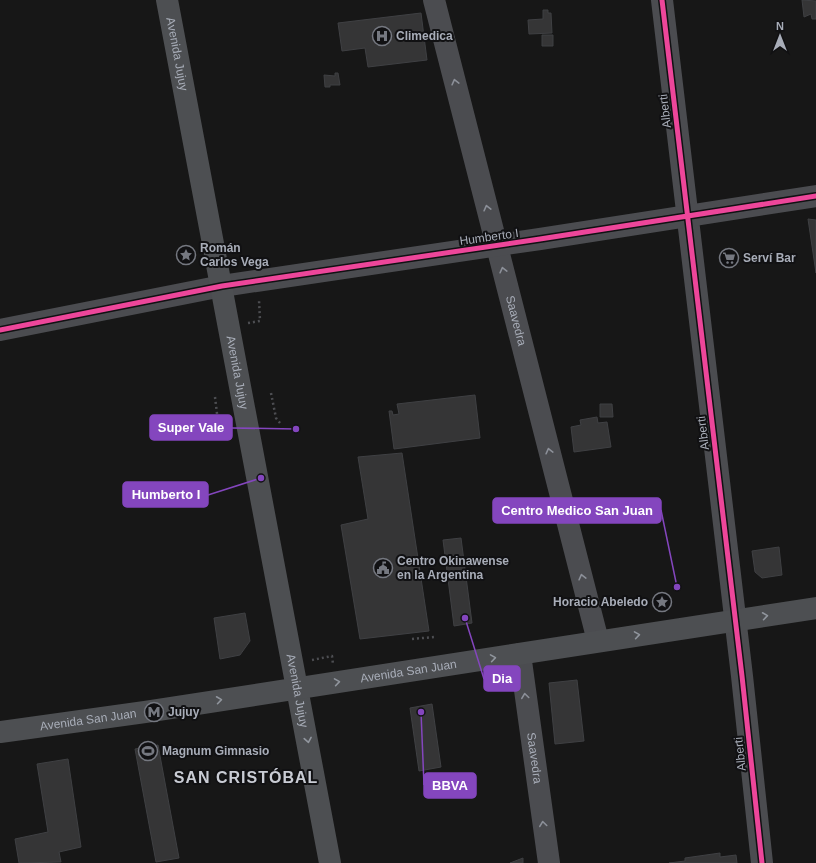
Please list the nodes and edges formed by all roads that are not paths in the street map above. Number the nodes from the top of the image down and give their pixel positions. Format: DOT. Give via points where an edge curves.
graph roads {
  1 [pos="167,0"];
  2 [pos="434,0"];
  3 [pos="662,0"];
  4 [pos="816,196"];
  5 [pos="687,217"];
  6 [pos="496,246"];
  7 [pos="222,286"];
  8 [pos="0,330"];
  9 [pos="816,608"];
  10 [pos="735,620"];
  11 [pos="598,641"];
  12 [pos="520,654"];
  13 [pos="298,688"];
  14 [pos="0,732"];
  15 [pos="330,863"];
  16 [pos="549,863"];
  17 [pos="762,863"];
  1 -- 7 [label="main road, Avenida Jujuy"];
  6 -- 2 [label="street, Saavedra, one-way"];
  3 -- 5 [label="street, Alberti"];
  4 -- 5 [label="street, Humberto I"];
  5 -- 6 [label="street, Humberto I"];
  5 -- 10 [label="street, Alberti"];
  6 -- 7 [label="street, Humberto I"];
  11 -- 6 [label="street, Saavedra, one-way"];
  7 -- 8 [label="street, Humberto I"];
  7 -- 13 [label="main road, Avenida Jujuy"];
  10 -- 9 [label="main road, Avenida San Juan, one-way"];
  11 -- 10 [label="main road, Avenida San Juan, one-way"];
  10 -- 17 [label="street, Alberti"];
  11 -- 12 [label="main road, Avenida San Juan"];
  13 -- 12 [label="main road, Avenida San Juan, one-way"];
  16 -- 12 [label="street, Saavedra, one-way"];
  14 -- 13 [label="main road, Avenida San Juan, one-way"];
  13 -- 15 [label="main road, Avenida Jujuy, one-way"];
}
